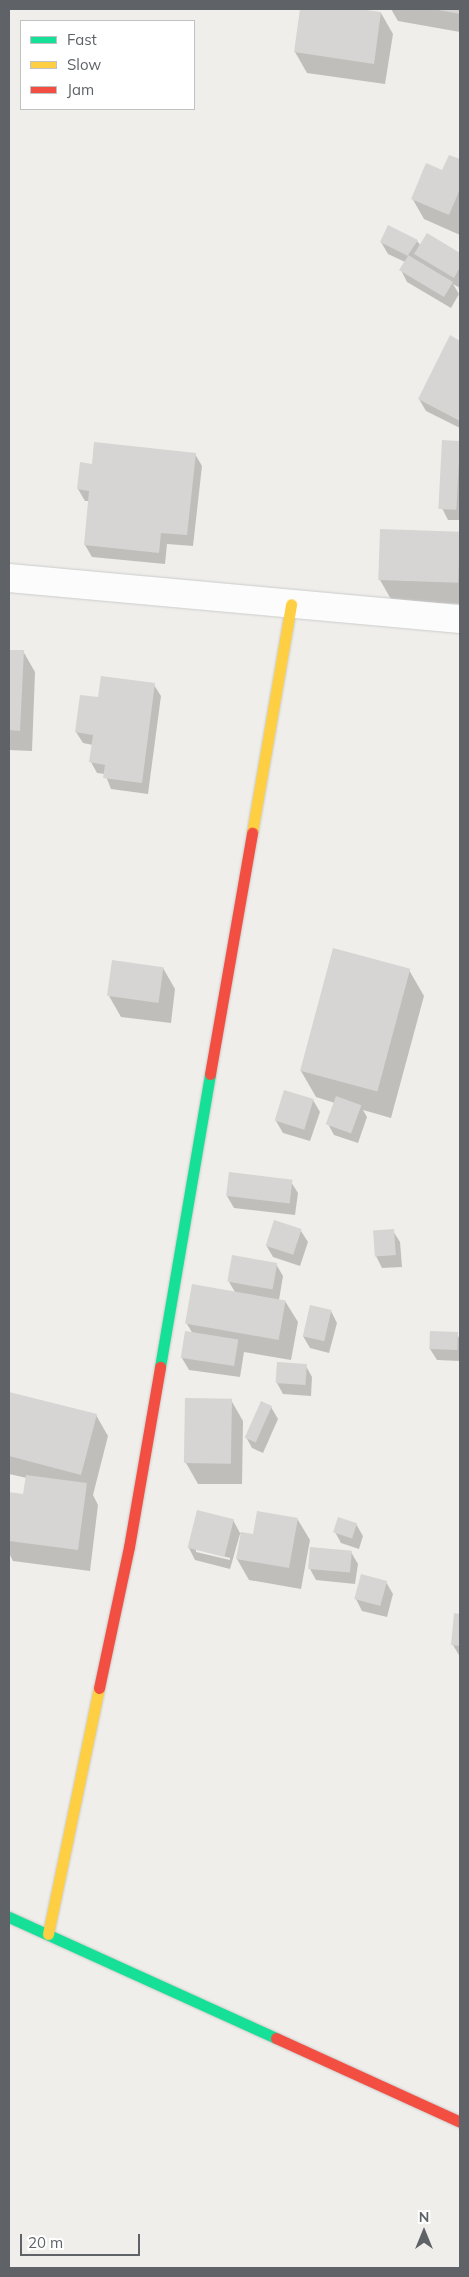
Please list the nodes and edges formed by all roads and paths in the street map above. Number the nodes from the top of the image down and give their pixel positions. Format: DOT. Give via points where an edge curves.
graph roads {
  1 [pos="9,578"];
  2 [pos="291,604"];
  3 [pos="460,619"];
  4 [pos="9,1917"];
  5 [pos="48,1934"];
  6 [pos="460,2122"];
  1 -- 2 [label="street"];
  2 -- 3 [label="street"];
  2 -- 5 [label="street" via="129,1547"];
  4 -- 5 [label="street"];
  5 -- 6 [label="street"];
}
